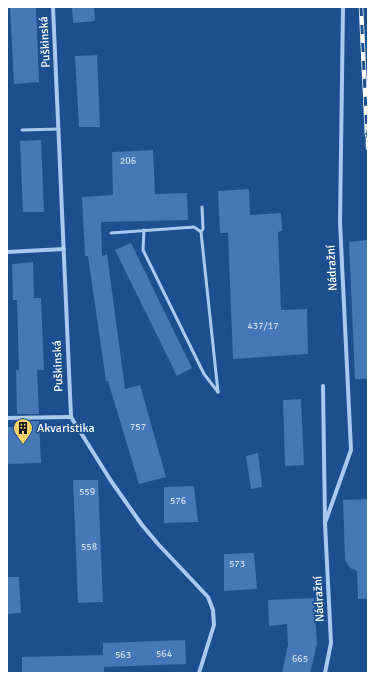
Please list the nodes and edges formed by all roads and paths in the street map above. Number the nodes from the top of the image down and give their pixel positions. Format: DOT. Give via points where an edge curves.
graph roads {
  1 [pos="53,7"];
  2 [pos="343,7"];
  3 [pos="22,130"];
  4 [pos="59,130"];
  5 [pos="202,207"];
  6 [pos="144,230"];
  7 [pos="201,232"];
  8 [pos="111,233"];
  9 [pos="64,249"];
  10 [pos="7,252"];
  11 [pos="323,386"];
  12 [pos="71,417"];
  13 [pos="7,418"];
  14 [pos="325,523"];
  15 [pos="199,673"];
  16 [pos="325,673"];
  1 -- 4 [label="street, Puškinská"];
  2 -- 14 [label="street, Nádražní" via="340,222 351,450"];
  3 -- 4 [label="lane"];
  4 -- 9 [label="street, Puškinská"];
  5 -- 7 [label="lane"];
  6 -- 7 [label="lane" via="194,227"];
  6 -- 7 [label="lane" via="143,250 204,374 218,392"];
  6 -- 8 [label="lane"];
  9 -- 10 [label="street"];
  9 -- 12 [label="street, Puškinská"];
  11 -- 14 [label="street, Nádražní"];
  12 -- 13 [label="street"];
  12 -- 15 [label="street, Puškinská" via="111,481 158,544 208,597 213,610 214,625"];
  14 -- 16 [label="street, Nádražní" via="331,643"];
}
